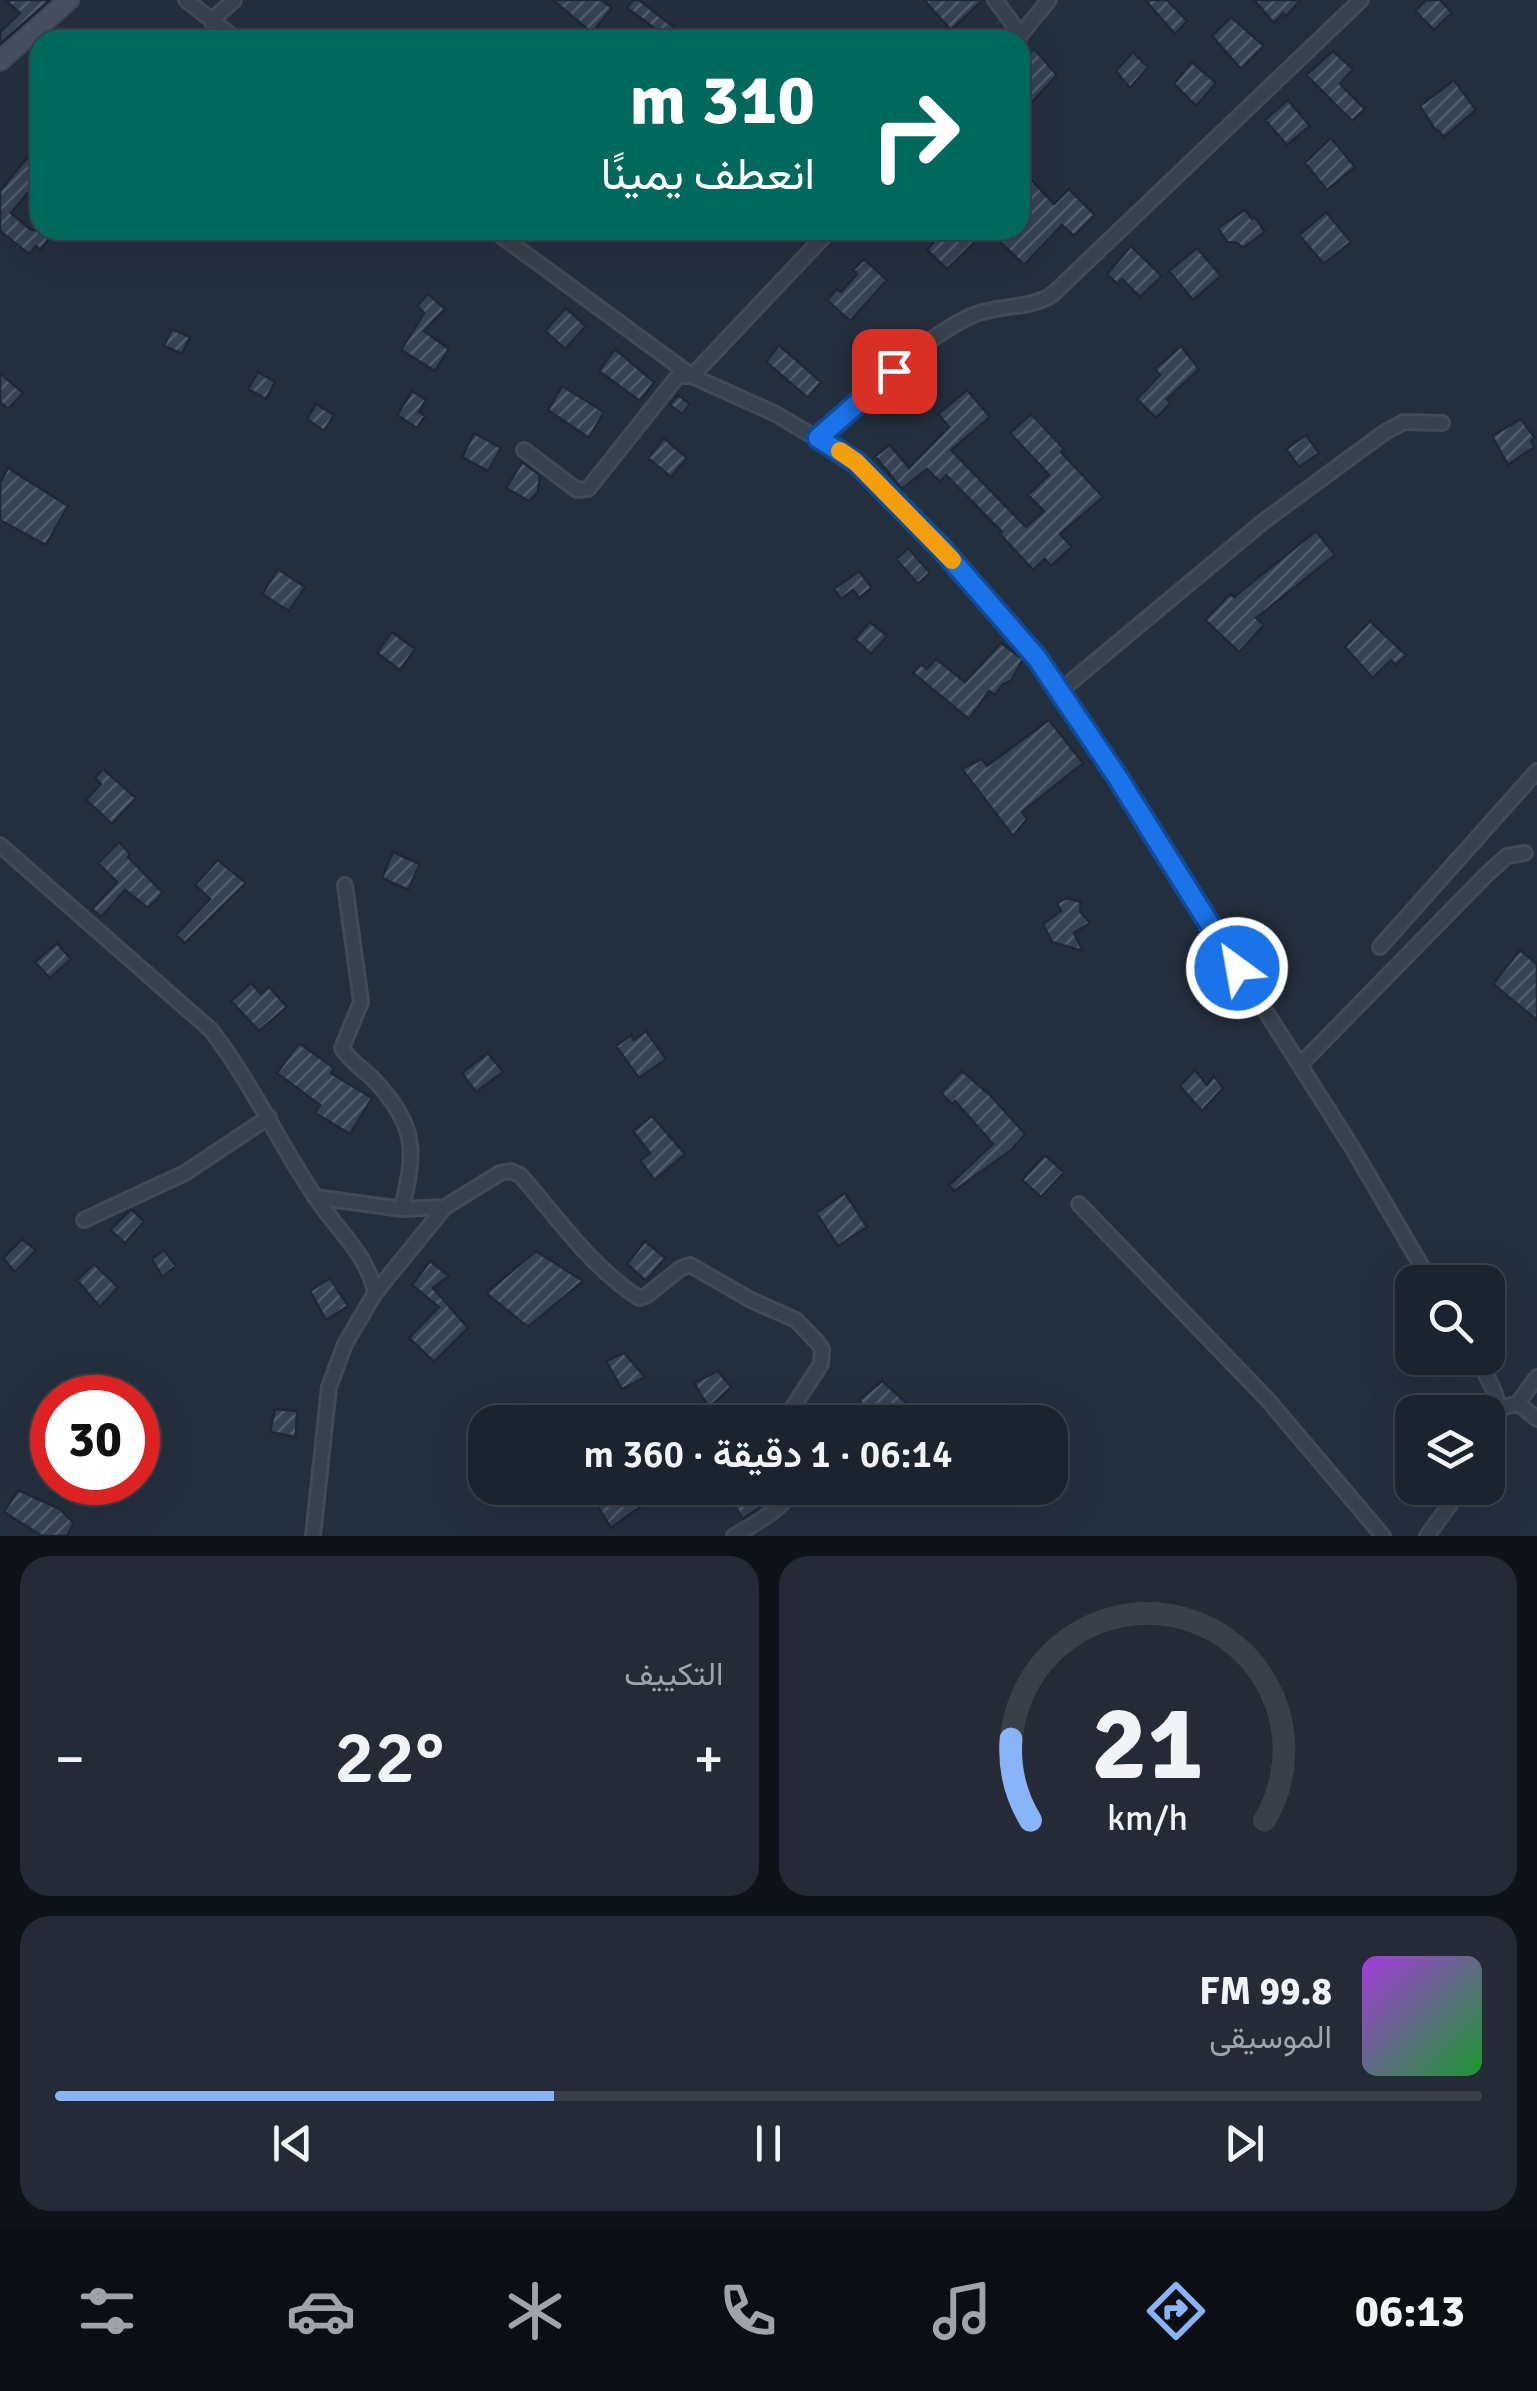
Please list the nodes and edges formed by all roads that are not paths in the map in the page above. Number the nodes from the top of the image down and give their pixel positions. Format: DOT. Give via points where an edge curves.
graph roads {
  1 [pos="69,0"];
  2 [pos="186,0"];
  3 [pos="234,0"];
  4 [pos="995,0"];
  5 [pos="1048,0"];
  6 [pos="1361,0"];
  7 [pos="211,21"];
  8 [pos="35,30"];
  9 [pos="223,30"];
  10 [pos="1014,30"];
  11 [pos="1024,30"];
  12 [pos="30,34"];
  13 [pos="0,61"];
  14 [pos="506,240"];
  15 [pos="821,240"];
  16 [pos="692,376"];
  17 [pos="1442,424"];
  18 [pos="818,438"];
  19 [pos="524,450"];
  20 [pos="1060,691"];
  21 [pos="1537,771"];
  22 [pos="0,845"];
  23 [pos="1525,853"];
  24 [pos="345,885"];
  25 [pos="1380,947"];
  26 [pos="1300,1065"];
  27 [pos="269,1117"];
  28 [pos="315,1197"];
  29 [pos="1078,1204"];
  30 [pos="444,1207"];
  31 [pos="402,1208"];
  32 [pos="84,1220"];
  33 [pos="1421,1265"];
  34 [pos="375,1293"];
  35 [pos="1537,1377"];
  36 [pos="1518,1404"];
  37 [pos="795,1405"];
  38 [pos="1505,1407"];
  39 [pos="1537,1420"];
  40 [pos="779,1505"];
  41 [pos="1450,1505"];
  42 [pos="313,1536"];
  43 [pos="734,1536"];
  44 [pos="1383,1536"];
  45 [pos="1427,1536"];
  1 -- 8 [label="street"];
  2 -- 7 [label="street"];
  3 -- 7 [label="street"];
  4 -- 10 [label="street"];
  5 -- 11 [label="street"];
  6 -- 18 [label="street" via="1053,294 963,320"];
  7 -- 9 [label="street"];
  12 -- 13 [label="street"];
  14 -- 16 [label="street"];
  15 -- 16 [label="street"];
  16 -- 18 [label="street"];
  16 -- 19 [label="street" via="678,376 588,489 577,490"];
  17 -- 20 [label="street" via="1404,422 1385,432 1264,521"];
  18 -- 20 [label="street" via="856,462 943,550"];
  20 -- 26 [label="street"];
  21 -- 25 [label="street"];
  22 -- 27 [label="street" via="211,1030"];
  23 -- 26 [label="street" via="1507,856 1488,872"];
  24 -- 31 [label="street" via="361,1002 342,1048 397,1109 412,1147"];
  26 -- 33 [label="street"];
  27 -- 28 [label="street"];
  27 -- 32 [label="street" via="186,1173"];
  28 -- 31 [label="street"];
  28 -- 34 [label="street" via="347,1237"];
  29 -- 44 [label="street" via="1268,1400"];
  30 -- 31 [label="street"];
  30 -- 34 [label="street"];
  30 -- 37 [label="street" via="511,1171 577,1246 639,1298 690,1266 796,1320 818,1343 821,1364"];
  34 -- 42 [label="street" via="328,1387"];
  35 -- 36 [label="street"];
  36 -- 38 [label="street"];
  36 -- 39 [label="street"];
  40 -- 43 [label="street"];
  41 -- 45 [label="street"];
}
